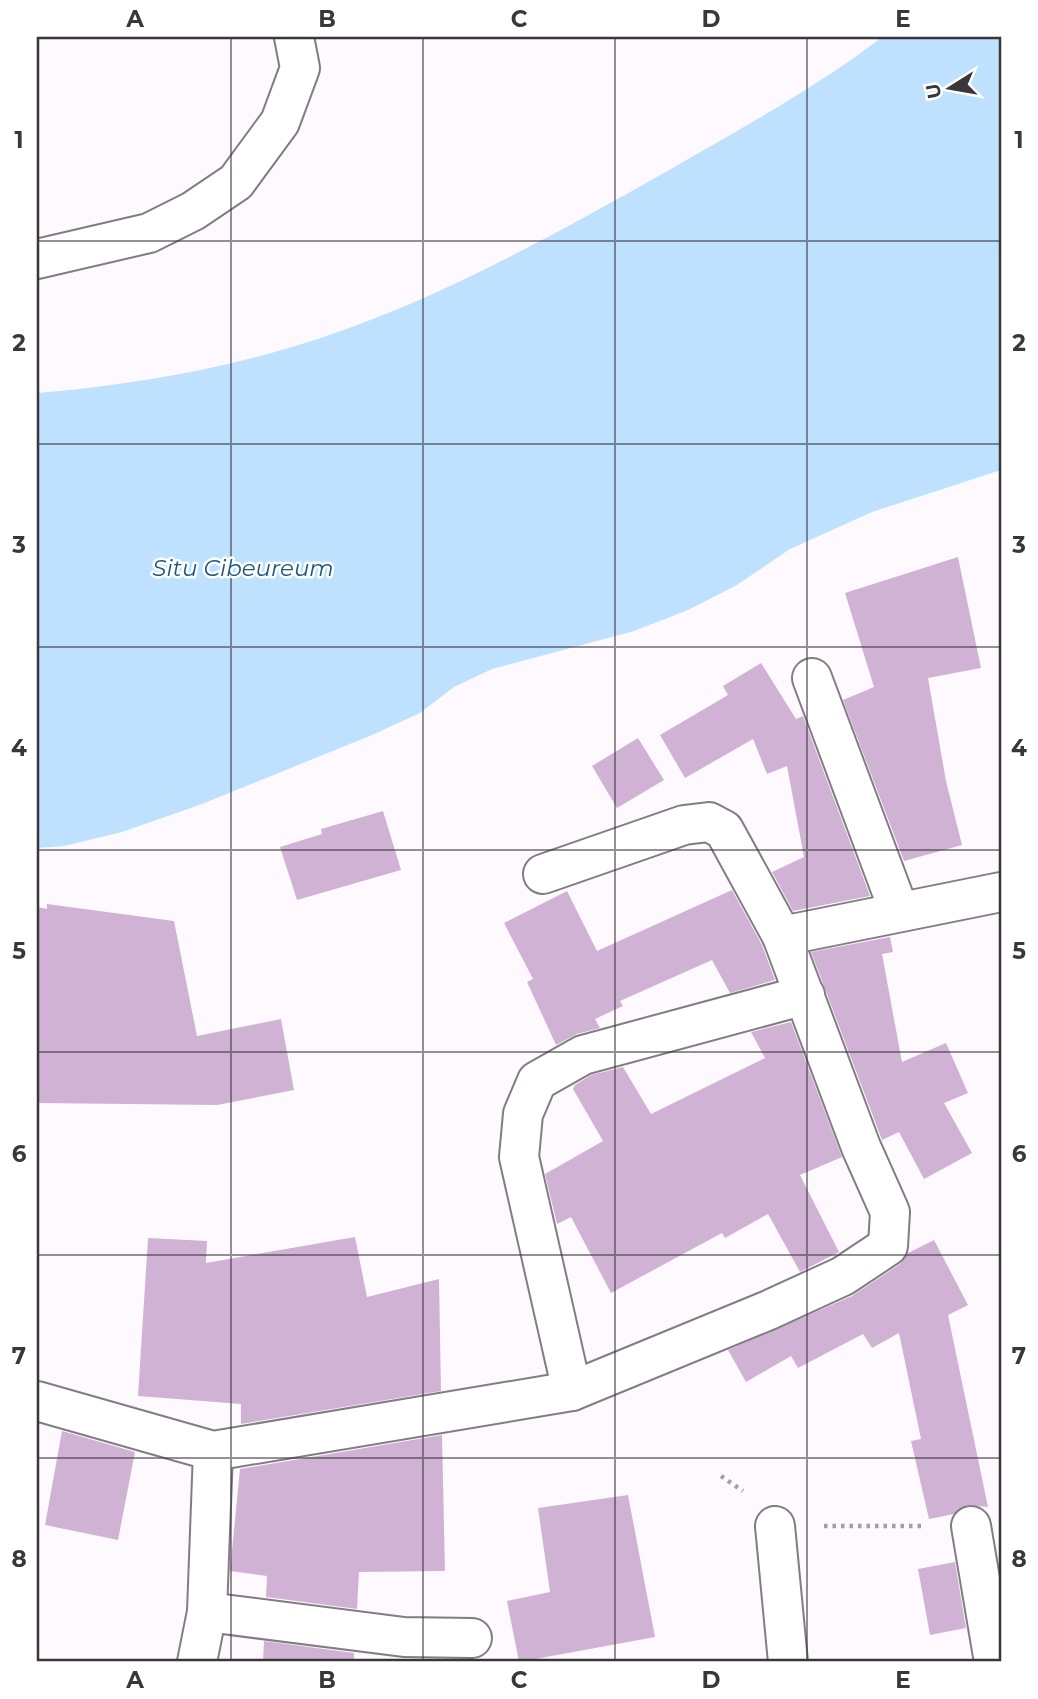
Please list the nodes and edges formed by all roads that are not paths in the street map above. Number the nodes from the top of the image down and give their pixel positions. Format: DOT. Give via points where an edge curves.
graph roads {
  1 [pos="294,37"];
  2 [pos="37,259"];
  3 [pos="812,678"];
  4 [pos="542,874"];
  5 [pos="1001,892"];
  6 [pos="899,911"];
  7 [pos="782,936"];
  8 [pos="805,995"];
  9 [pos="572,1391"];
  10 [pos="37,1401"];
  11 [pos="213,1451"];
  12 [pos="775,1526"];
  13 [pos="971,1526"];
  14 [pos="207,1612"];
  15 [pos="472,1638"];
  16 [pos="197,1662"];
  17 [pos="789,1662"];
  18 [pos="993,1662"];
  1 -- 2 [label="street" via="300,68 280,122 236,182 149,233"];
  3 -- 6 [label="street"];
  4 -- 7 [label="street" via="684,825 709,822 724,830"];
  5 -- 6 [label="street"];
  6 -- 7 [label="street"];
  7 -- 8 [label="street"];
  8 -- 9 [label="street" via="583,1055 537,1081 523,1114 519,1157"];
  8 -- 9 [label="street" via="890,1212 888,1246 843,1276 769,1310"];
  9 -- 11 [label="street"];
  10 -- 11 [label="street"];
  11 -- 14 [label="street"];
  12 -- 17 [label="street"];
  13 -- 18 [label="street"];
  14 -- 15 [label="street" via="404,1637"];
  14 -- 16 [label="street"];
}
